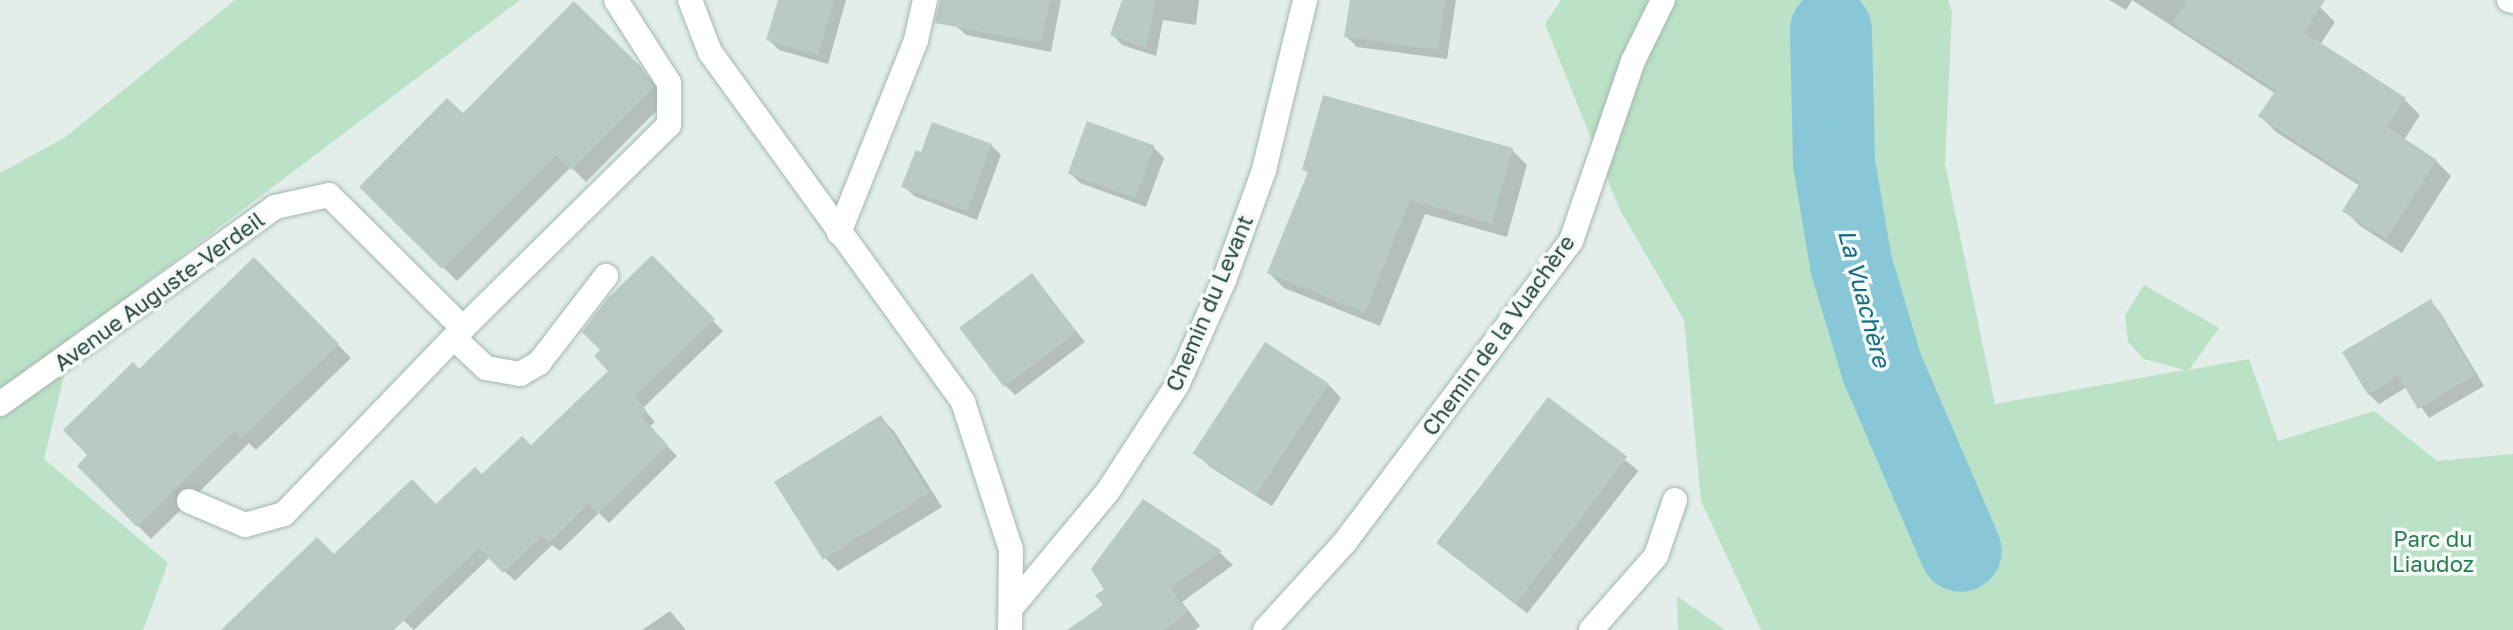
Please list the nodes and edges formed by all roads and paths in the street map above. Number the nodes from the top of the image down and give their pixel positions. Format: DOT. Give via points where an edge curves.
graph roads {
  1 [pos="616,0"];
  2 [pos="690,0"];
  3 [pos="925,0"];
  4 [pos="1305,0"];
  5 [pos="1663,0"];
  6 [pos="839,233"];
  7 [pos="606,276"];
  8 [pos="458,333"];
  9 [pos="0,404"];
  10 [pos="1675,500"];
  11 [pos="189,501"];
  12 [pos="1010,619"];
  13 [pos="1265,630"];
  14 [pos="1591,630"];
  1 -- 8 [label="street" via="669,83 669,125"];
  2 -- 6 [label="street, Chemin du Levant" via="710,52"];
  3 -- 6 [label="street" via="916,40"];
  4 -- 12 [label="street, Chemin du Levant" via="1264,170 1225,278 1177,385 1108,491"];
  5 -- 13 [label="street, Chemin de la Vuachère" via="1633,61 1571,241 1345,542"];
  6 -- 12 [label="street, Chemin du Levant" via="963,402 1011,550"];
  7 -- 8 [label="street, Avenue Auguste-Verdeil" via="539,363 520,374 486,368"];
  8 -- 9 [label="street, Avenue Auguste-Verdeil" via="329,195 275,207"];
  8 -- 11 [label="street" via="284,514 245,525"];
  10 -- 14 [label="street" via="1656,556"];
}
